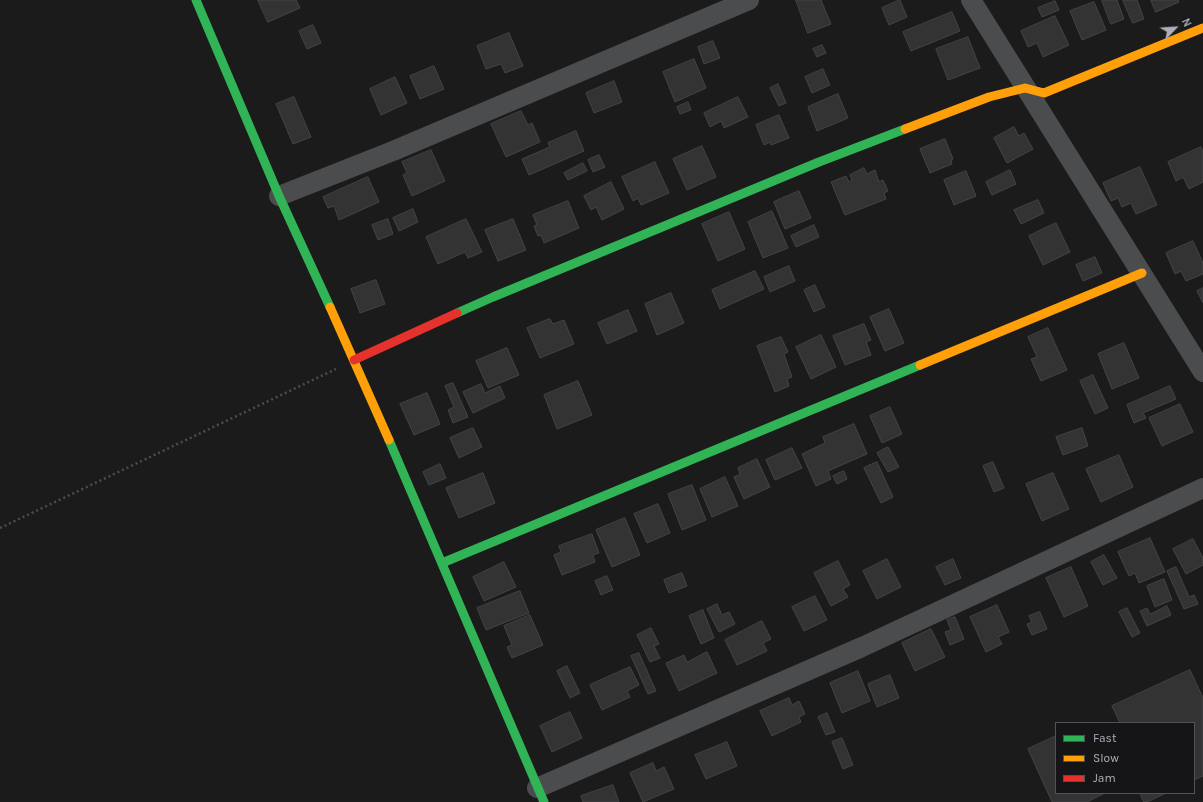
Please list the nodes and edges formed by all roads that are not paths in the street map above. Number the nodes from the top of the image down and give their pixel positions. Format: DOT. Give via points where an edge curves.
graph roads {
  1 [pos="196,0"];
  2 [pos="749,0"];
  3 [pos="971,0"];
  4 [pos="1203,28"];
  5 [pos="1025,88"];
  6 [pos="279,196"];
  7 [pos="1142,273"];
  8 [pos="1198,351"];
  9 [pos="354,360"];
  10 [pos="1203,372"];
  11 [pos="1203,488"];
  12 [pos="442,563"];
  13 [pos="540,795"];
  1 -- 6 [label="street"];
  2 -- 6 [label="street" via="400,148"];
  3 -- 5 [label="street"];
  4 -- 5 [label="street" via="1044,93"];
  5 -- 7 [label="street"];
  5 -- 9 [label="street" via="989,97 819,162 493,297"];
  6 -- 9 [label="street"];
  7 -- 8 [label="street"];
  7 -- 12 [label="street"];
  8 -- 10 [label="street"];
  9 -- 12 [label="street"];
  11 -- 13 [label="street"];
  12 -- 13 [label="street"];
}
